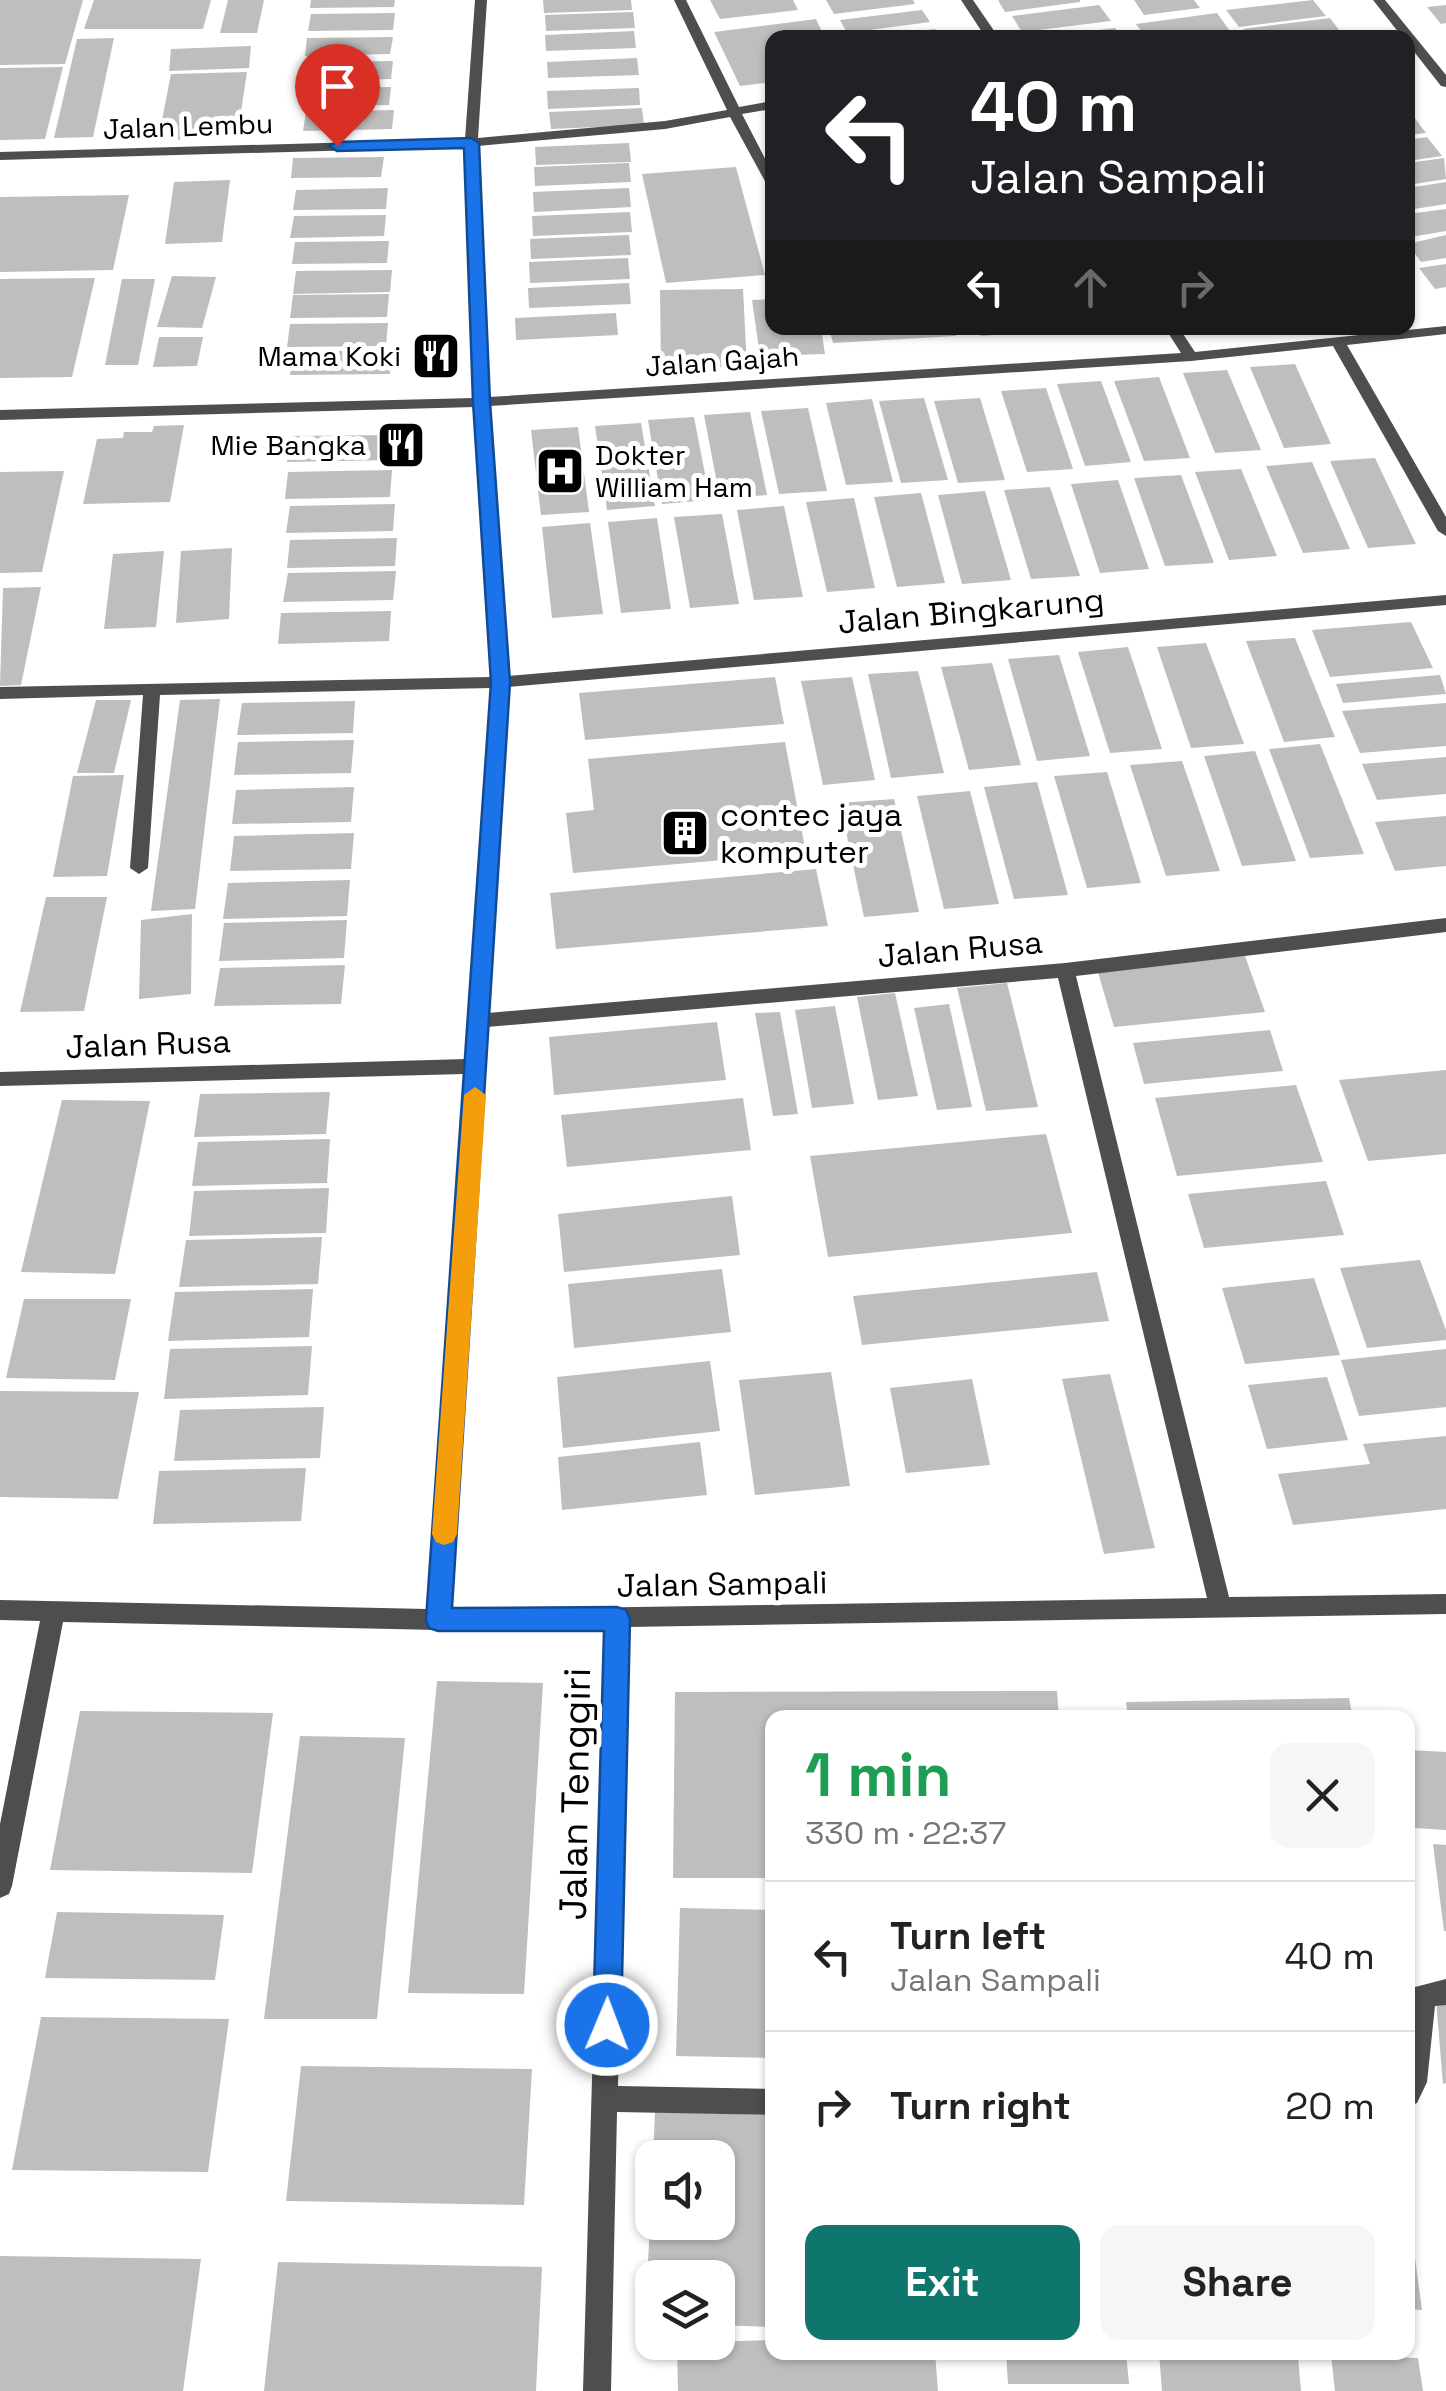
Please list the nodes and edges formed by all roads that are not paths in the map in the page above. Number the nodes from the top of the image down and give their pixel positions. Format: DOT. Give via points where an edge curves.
graph roads {
  1 [pos="481,0"];
  2 [pos="680,0"];
  3 [pos="967,0"];
  4 [pos="1379,0"];
  5 [pos="987,30"];
  6 [pos="1403,30"];
  7 [pos="1415,45"];
  8 [pos="1446,83"];
  9 [pos="765,106"];
  10 [pos="735,109"];
  11 [pos="471,143"];
  12 [pos="0,156"];
  13 [pos="765,170"];
  14 [pos="1446,330"];
  15 [pos="1415,333"];
  16 [pos="1176,335"];
  17 [pos="1396,335"];
  18 [pos="1337,341"];
  19 [pos="1190,356"];
  20 [pos="482,402"];
  21 [pos="0,415"];
  22 [pos="1446,531"];
  23 [pos="1446,600"];
  24 [pos="500,682"];
  25 [pos="152,688"];
  26 [pos="0,693"];
  27 [pos="139,868"];
  28 [pos="1446,925"];
  29 [pos="1065,970"];
  30 [pos="478,1021"];
  31 [pos="477,1066"];
  32 [pos="0,1079"];
  33 [pos="1446,1604"];
  34 [pos="1220,1605"];
  35 [pos="54,1609"];
  36 [pos="0,1610"];
  37 [pos="617,1619"];
  38 [pos="438,1620"];
  39 [pos="0,1886"];
  40 [pos="1446,1992"];
  41 [pos="1415,2060"];
  42 [pos="605,2099"];
  43 [pos="765,2102"];
  44 [pos="597,2391"];
  1 -- 11 [label="street"];
  2 -- 10 [label="street"];
  3 -- 5 [label="street"];
  4 -- 6 [label="street"];
  7 -- 8 [label="street"];
  9 -- 10 [label="street, Jalan Lembu"];
  10 -- 11 [label="street, Jalan Lembu" via="665,126"];
  10 -- 13 [label="street"];
  11 -- 12 [label="street, Jalan Lembu"];
  11 -- 20 [label="street"];
  14 -- 15 [label="street, Jalan Gajah"];
  16 -- 19 [label="street"];
  17 -- 18 [label="street, Jalan Gajah"];
  18 -- 19 [label="street, Jalan Gajah"];
  18 -- 22 [label="street"];
  19 -- 20 [label="street, Jalan Gajah"];
  20 -- 21 [label="street, Jalan Gajah"];
  20 -- 24 [label="street"];
  23 -- 24 [label="street, Jalan Bingkarung"];
  24 -- 25 [label="street, Jalan Bingkarung"];
  24 -- 30 [label="street"];
  25 -- 26 [label="street, Jalan Bingkarung"];
  25 -- 27 [label="street"];
  28 -- 29 [label="street, Jalan Rusa"];
  29 -- 30 [label="street, Jalan Rusa"];
  29 -- 34 [label="street"];
  30 -- 31 [label="street"];
  31 -- 32 [label="street, Jalan Rusa"];
  31 -- 38 [label="street"];
  33 -- 34 [label="street, Jalan Sampali"];
  34 -- 37 [label="street, Jalan Sampali"];
  35 -- 36 [label="street, Jalan Sampali"];
  35 -- 38 [label="street, Jalan Sampali"];
  35 -- 39 [label="street"];
  37 -- 38 [label="street, Jalan Sampali"];
  37 -- 42 [label="street, Jalan Tenggiri"];
  40 -- 41 [label="street" via="1424,1996"];
  42 -- 43 [label="street"];
  42 -- 44 [label="street, Jalan Tenggiri"];
}
